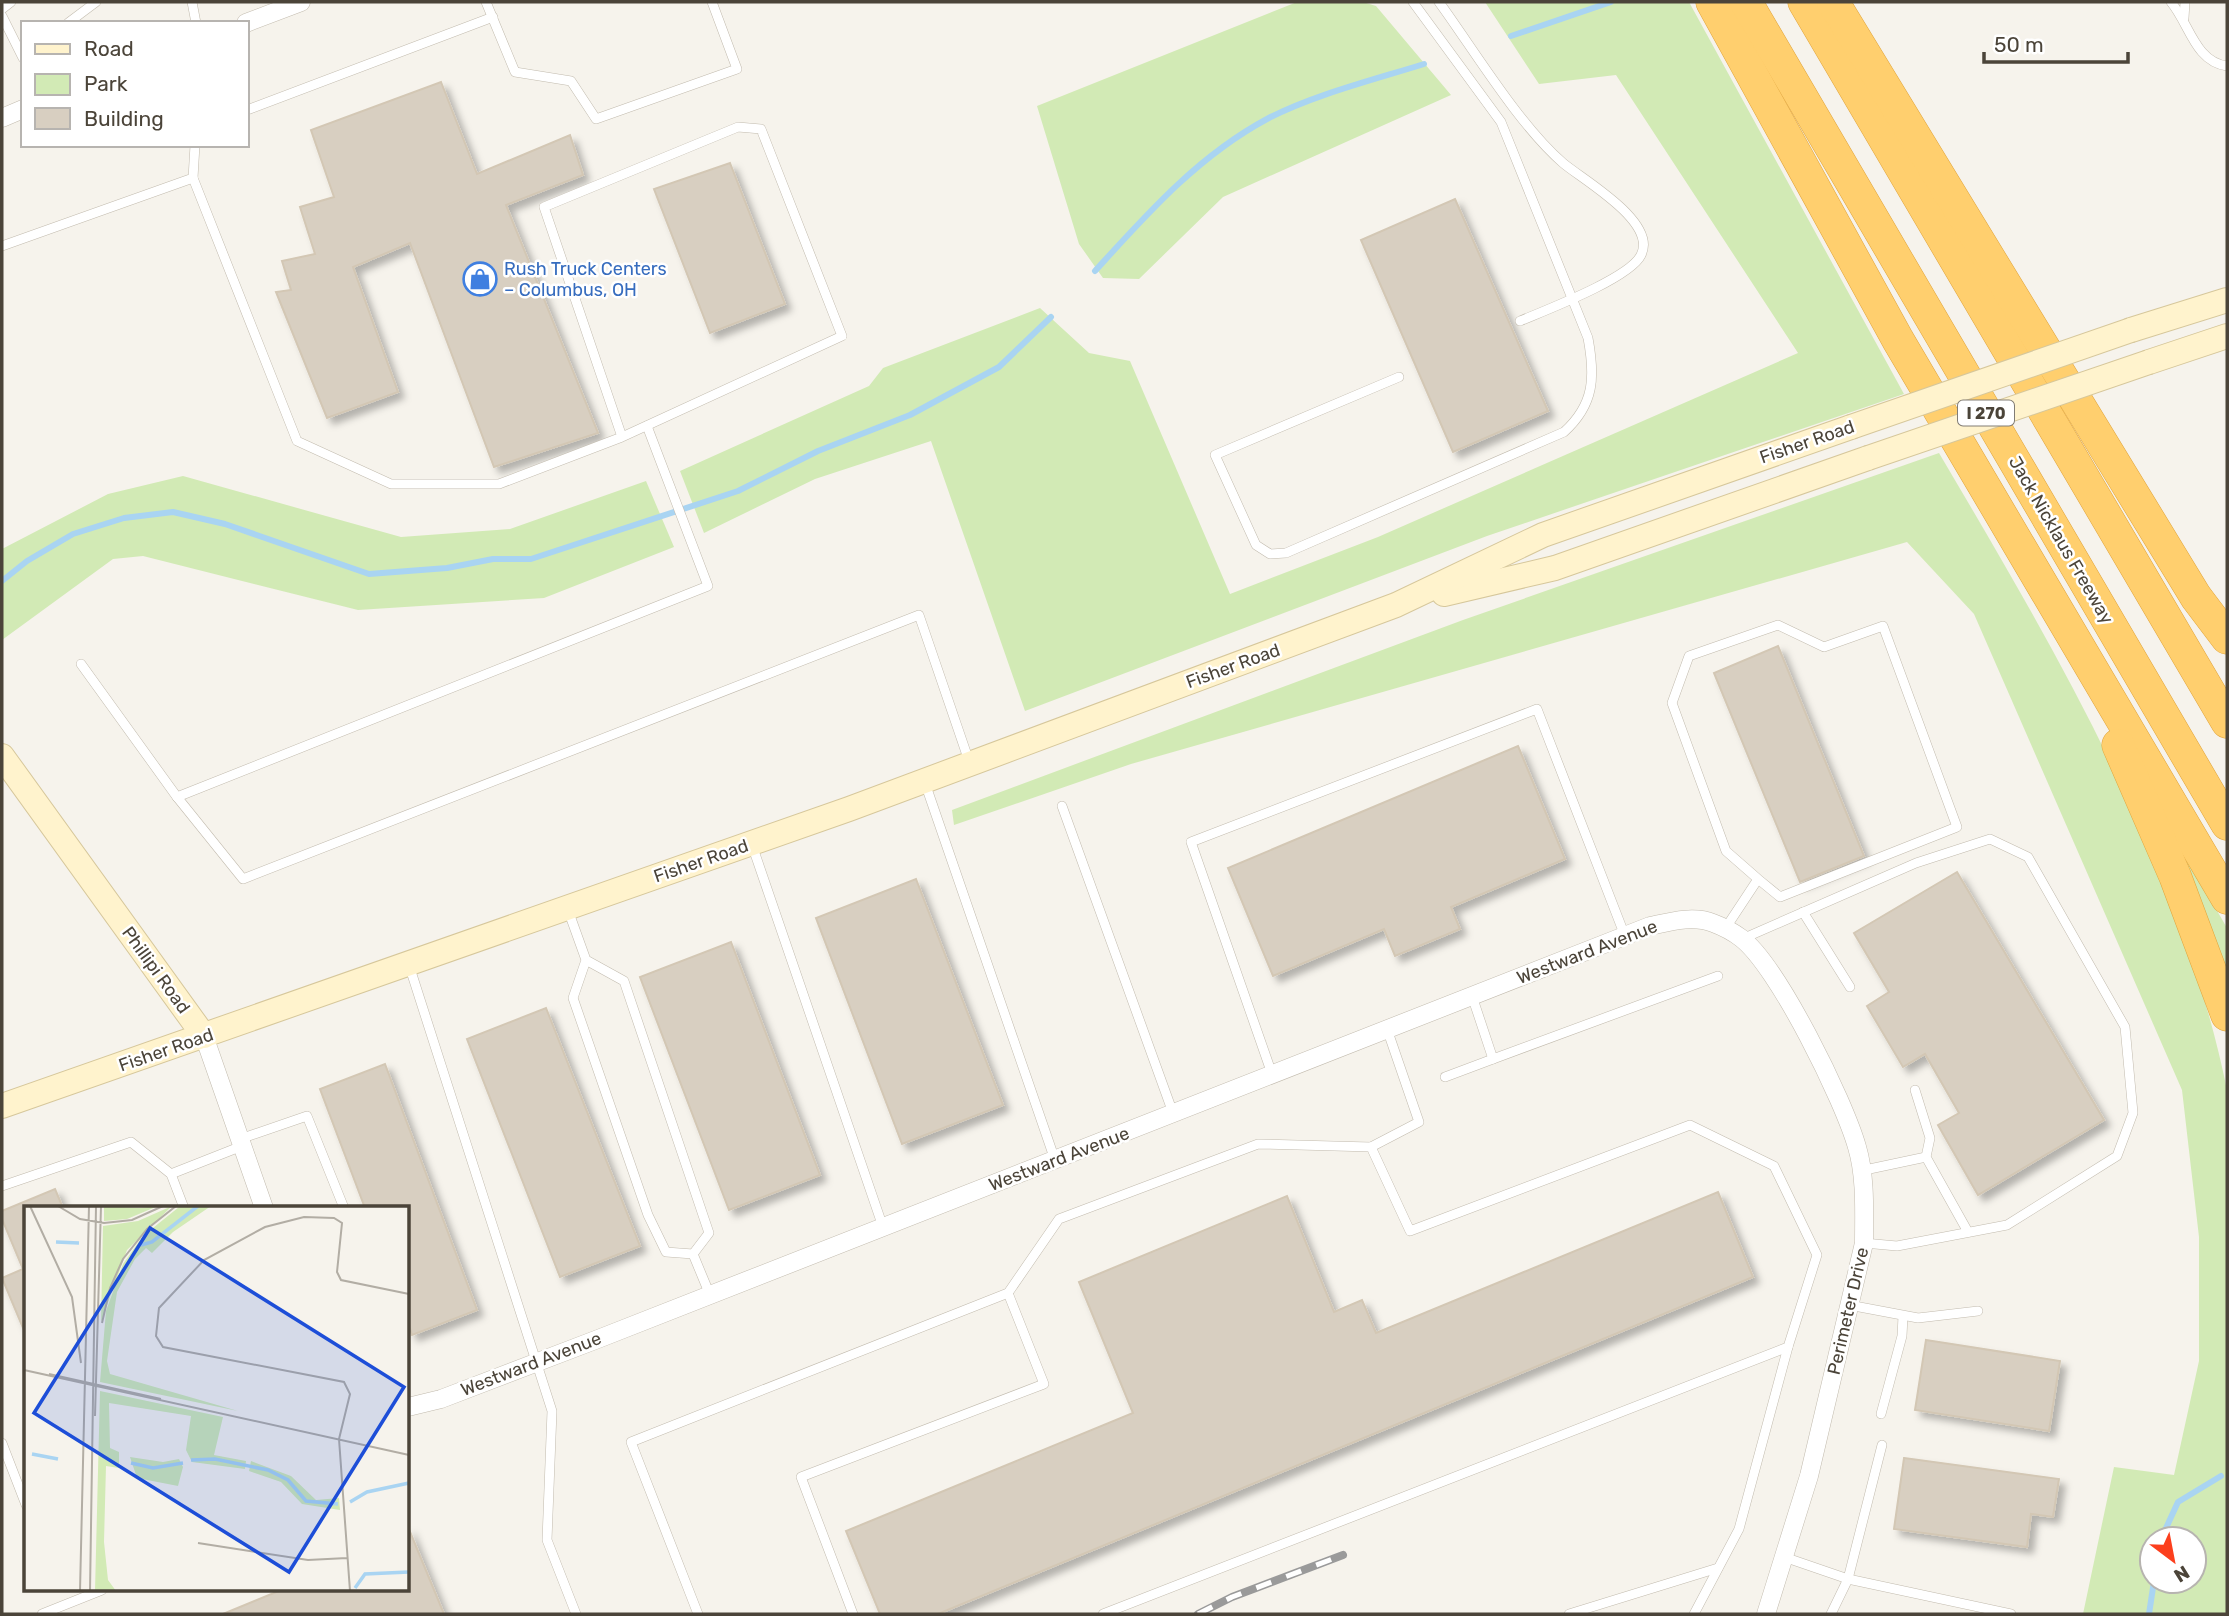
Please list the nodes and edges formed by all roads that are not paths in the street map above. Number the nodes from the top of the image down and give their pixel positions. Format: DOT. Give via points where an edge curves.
graph roads {
  1 [pos="11,2"];
  2 [pos="96,2"];
  3 [pos="192,2"];
  4 [pos="301,2"];
  5 [pos="486,2"];
  6 [pos="712,2"];
  7 [pos="1413,2"];
  8 [pos="1439,2"];
  9 [pos="1712,2"];
  10 [pos="1746,2"];
  11 [pos="1804,2"];
  12 [pos="1833,2"];
  13 [pos="2171,2"];
  14 [pos="2185,2"];
  15 [pos="2,9"];
  16 [pos="2,16"];
  17 [pos="492,17"];
  18 [pos="2184,18"];
  19 [pos="71,21"];
  20 [pos="196,21"];
  21 [pos="248,22"];
  22 [pos="21,54"];
  23 [pos="2227,66"];
  24 [pos="21,110"];
  25 [pos="248,110"];
  26 [pos="2,118"];
  27 [pos="195,147"];
  28 [pos="193,178"];
  29 [pos="2,246"];
  30 [pos="1573,297"];
  31 [pos="2227,300"];
  32 [pos="1520,321"];
  33 [pos="2227,336"];
  34 [pos="1399,377"];
  35 [pos="647,426"];
  36 [pos="622,437"];
  37 [pos="1396,605"];
  38 [pos="2058,610"];
  39 [pos="2227,638"];
  40 [pos="81,664"];
  41 [pos="2227,722"];
  42 [pos="2,757"];
  43 [pos="970,764"];
  44 [pos="924,781"];
  45 [pos="177,797"];
  46 [pos="1062,806"];
  47 [pos="2227,824"];
  48 [pos="752,843"];
  49 [pos="1758,879"];
  50 [pos="2227,898"];
  51 [pos="567,908"];
  52 [pos="1803,912"];
  53 [pos="1718,926"];
  54 [pos="1625,936"];
  55 [pos="1742,939"];
  56 [pos="586,960"];
  57 [pos="409,964"];
  58 [pos="1718,976"];
  59 [pos="1850,987"];
  60 [pos="1472,996"];
  61 [pos="2227,1015"];
  62 [pos="1387,1029"];
  63 [pos="204,1036"];
  64 [pos="1493,1059"];
  65 [pos="1272,1074"];
  66 [pos="1445,1077"];
  67 [pos="1915,1090"];
  68 [pos="2,1106"];
  69 [pos="1173,1113"];
  70 [pos="241,1143"];
  71 [pos="1371,1147"];
  72 [pos="1926,1157"];
  73 [pos="1055,1161"];
  74 [pos="1860,1171"];
  75 [pos="171,1174"];
  76 [pos="2,1186"];
  77 [pos="183,1206"];
  78 [pos="263,1206"];
  79 [pos="343,1206"];
  80 [pos="883,1227"];
  81 [pos="1968,1232"];
  82 [pos="1864,1244"];
  83 [pos="693,1254"];
  84 [pos="1008,1293"];
  85 [pos="710,1295"];
  86 [pos="1849,1305"];
  87 [pos="1978,1311"];
  88 [pos="1903,1316"];
  89 [pos="1788,1346"];
  90 [pos="534,1363"];
  91 [pos="410,1407"];
  92 [pos="1881,1415"];
  93 [pos="2,1443"];
  94 [pos="1882,1445"];
  95 [pos="24,1499"];
  96 [pos="1784,1557"];
  97 [pos="1718,1567"];
  98 [pos="1848,1579"];
  99 [pos="97,1592"];
  100 [pos="42,1614"];
  101 [pos="576,1614"];
  102 [pos="698,1614"];
  103 [pos="853,1614"];
  104 [pos="1103,1614"];
  105 [pos="1569,1614"];
  106 [pos="1694,1614"];
  107 [pos="1766,1614"];
  108 [pos="1831,1614"];
  109 [pos="2011,1614"];
  1 -- 15 [label="lane"];
  2 -- 19 [label="lane"];
  3 -- 20 [label="lane"];
  4 -- 21 [label="street"];
  5 -- 17 [label="lane"];
  6 -- 17 [label="lane" via="737,69 596,120 571,81 515,72"];
  7 -- 30 [label="lane" via="1501,122"];
  8 -- 30 [label="lane" via="1537,135 1562,162 1623,208 1640,233 1641,256 1626,270"];
  9 -- 38 [label="highway" via="1898,340"];
  10 -- 47 [label="highway, Jack Nicklaus Freeway / I 270"];
  11 -- 41 [label="highway, I 270"];
  12 -- 39 [label="highway" via="2189,586"];
  13 -- 18 [label="lane"];
  14 -- 18 [label="lane"];
  16 -- 22 [label="lane"];
  17 -- 25 [label="lane"];
  18 -- 23 [label="lane" via="2199,51 2217,65"];
  24 -- 26 [label="street"];
  27 -- 28 [label="lane"];
  28 -- 29 [label="lane"];
  28 -- 36 [label="lane" via="297,441 391,484 499,484"];
  30 -- 32 [label="lane"];
  30 -- 34 [label="lane" via="1590,347 1592,391 1577,420 1564,432 1286,553 1270,554 1255,545 1215,455"];
  31 -- 37 [label="main road, Fisher Road, bridge" via="1543,535"];
  33 -- 37 [label="main road, Fisher Road, bridge" via="1555,568"];
  35 -- 36 [label="lane"];
  35 -- 36 [label="lane" via="842,336 761,130 738,127 544,207"];
  35 -- 45 [label="lane" via="708,586"];
  37 -- 43 [label="main road, Fisher Road"];
  38 -- 50 [label="highway"];
  38 -- 61 [label="highway" via="2175,876"];
  40 -- 45 [label="lane"];
  42 -- 63 [label="main road, Phillipi Road"];
  43 -- 44 [label="main road, Fisher Road"];
  43 -- 45 [label="lane" via="919,615 243,880"];
  44 -- 48 [label="main road, Fisher Road"];
  44 -- 73 [label="lane"];
  46 -- 69 [label="lane"];
  48 -- 51 [label="main road, Fisher Road"];
  48 -- 80 [label="lane"];
  49 -- 49 [label="lane" via="1780,897 1957,827 1883,626 1824,647 1777,625 1689,656 1672,703 1726,851"];
  49 -- 53 [label="lane"];
  51 -- 56 [label="lane"];
  51 -- 57 [label="main road, Fisher Road"];
  52 -- 55 [label="lane"];
  52 -- 59 [label="lane"];
  52 -- 81 [label="lane" via="1916,863 1990,839 2028,857 2125,1027 2133,1113 2117,1156 2007,1224"];
  53 -- 54 [label="street, Westward Avenue" via="1680,919"];
  53 -- 55 [label="street, Perimeter Drive"];
  54 -- 60 [label="street, Westward Avenue"];
  54 -- 65 [label="lane" via="1537,709 1191,842"];
  55 -- 74 [label="street, Perimeter Drive" via="1796,1014 1845,1111"];
  56 -- 83 [label="lane" via="624,981 709,1233"];
  56 -- 83 [label="lane" via="573,998 648,1215 666,1252"];
  57 -- 63 [label="main road, Fisher Road"];
  57 -- 90 [label="lane"];
  58 -- 64 [label="lane"];
  60 -- 62 [label="street, Westward Avenue"];
  60 -- 64 [label="lane"];
  62 -- 65 [label="street, Westward Avenue"];
  62 -- 71 [label="lane" via="1419,1122"];
  63 -- 68 [label="main road, Fisher Road"];
  63 -- 70 [label="street, Phillipi Road"];
  64 -- 66 [label="lane"];
  65 -- 69 [label="street, Westward Avenue"];
  67 -- 72 [label="lane" via="1930,1138"];
  69 -- 73 [label="street, Westward Avenue"];
  70 -- 75 [label="lane"];
  70 -- 78 [label="street, Phillipi Road"];
  70 -- 79 [label="lane" via="307,1116"];
  71 -- 84 [label="lane" via="1258,1144 1059,1219"];
  71 -- 89 [label="lane" via="1410,1231 1690,1125 1774,1166 1817,1255"];
  72 -- 74 [label="lane"];
  72 -- 81 [label="lane"];
  73 -- 80 [label="street, Westward Avenue"];
  74 -- 82 [label="street, Perimeter Drive"];
  75 -- 76 [label="lane" via="131,1142"];
  75 -- 77 [label="lane"];
  80 -- 85 [label="street, Westward Avenue"];
  81 -- 82 [label="lane" via="1897,1246"];
  82 -- 86 [label="street, Perimeter Drive"];
  83 -- 85 [label="lane"];
  84 -- 102 [label="lane" via="631,1442"];
  84 -- 103 [label="lane" via="1044,1384 801,1477"];
  85 -- 90 [label="street, Westward Avenue"];
  86 -- 88 [label="lane"];
  86 -- 96 [label="street, Perimeter Drive" via="1809,1476"];
  87 -- 88 [label="lane"];
  88 -- 92 [label="lane"];
  89 -- 97 [label="lane" via="1739,1529"];
  89 -- 104 [label="lane"];
  90 -- 91 [label="street, Westward Avenue"];
  90 -- 101 [label="lane" via="552,1411 547,1540"];
  93 -- 95 [label="lane"];
  94 -- 98 [label="lane"];
  96 -- 98 [label="lane"];
  96 -- 107 [label="street, Perimeter Drive"];
  97 -- 105 [label="lane"];
  97 -- 106 [label="lane"];
  98 -- 108 [label="lane"];
  98 -- 109 [label="lane"];
  99 -- 100 [label="lane"];
}
